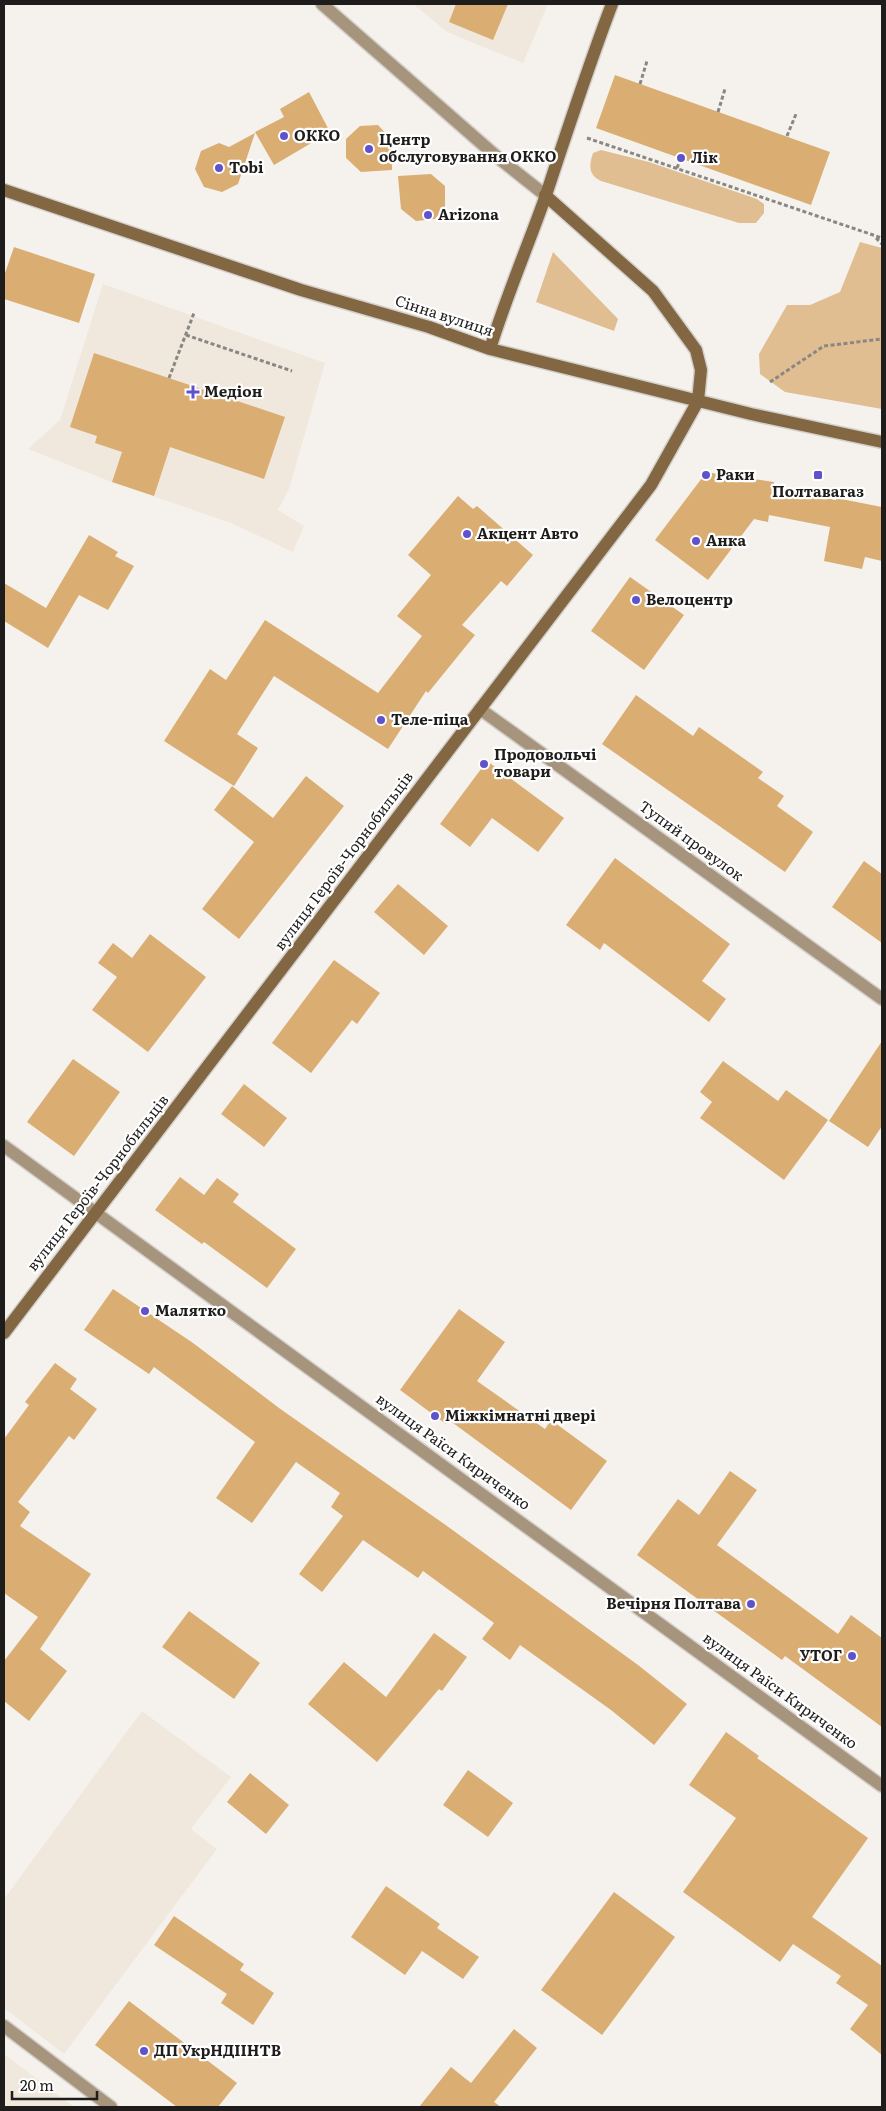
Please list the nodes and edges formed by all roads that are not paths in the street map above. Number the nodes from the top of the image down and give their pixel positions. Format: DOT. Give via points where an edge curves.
graph roads {
  1 [pos="322,4"];
  2 [pos="612,4"];
  3 [pos="4,190"];
  4 [pos="546,195"];
  5 [pos="490,349"];
  6 [pos="698,401"];
  7 [pos="882,442"];
  8 [pos="480,709"];
  9 [pos="882,999"];
  10 [pos="4,1146"];
  11 [pos="96,1213"];
  12 [pos="4,1333"];
  13 [pos="882,1786"];
  14 [pos="4,2026"];
  15 [pos="111,2107"];
  1 -- 4 [label="street" via="496,156"];
  2 -- 4 [label="main road"];
  3 -- 5 [label="main road, Сінна вулиця" via="301,290 429,327"];
  4 -- 5 [label="main road"];
  4 -- 6 [label="main road" via="654,291 696,350 701,370"];
  5 -- 6 [label="main road, Сінна вулиця"];
  6 -- 7 [label="main road, Сінна вулиця"];
  6 -- 8 [label="main road, вулиця Героїв-Чорнобильців" via="651,485"];
  8 -- 9 [label="street, Тупий провулок"];
  8 -- 11 [label="main road, вулиця Героїв-Чорнобильців"];
  10 -- 11 [label="street, вулиця Раїси Кириченко"];
  11 -- 12 [label="main road, вулиця Героїв-Чорнобильців"];
  11 -- 13 [label="street, вулиця Раїси Кириченко"];
  14 -- 15 [label="street"];
}
